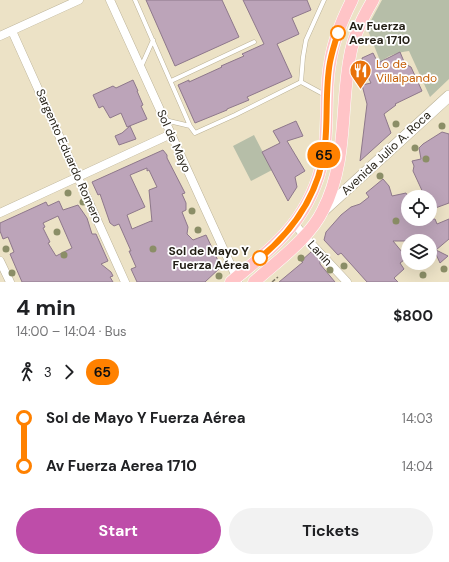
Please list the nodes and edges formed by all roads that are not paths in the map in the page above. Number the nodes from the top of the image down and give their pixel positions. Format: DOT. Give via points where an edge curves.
graph roads {
  1 [pos="79,0"];
  2 [pos="110,0"];
  3 [pos="135,0"];
  4 [pos="324,0"];
  5 [pos="352,0"];
  6 [pos="373,0"];
  7 [pos="12,31"];
  8 [pos="0,36"];
  9 [pos="153,40"];
  10 [pos="254,42"];
  11 [pos="141,68"];
  12 [pos="171,81"];
  13 [pos="301,82"];
  14 [pos="327,96"];
  15 [pos="448,99"];
  16 [pos="165,120"];
  17 [pos="190,126"];
  18 [pos="171,134"];
  19 [pos="78,177"];
  20 [pos="323,212"];
  21 [pos="0,213"];
  22 [pos="294,223"];
  23 [pos="305,236"];
  24 [pos="0,261"];
  25 [pos="235,280"];
  26 [pos="10,282"];
  27 [pos="126,282"];
  28 [pos="254,282"];
  29 [pos="347,282"];
  1 -- 7 [label="street"];
  2 -- 11 [label="street, Sol de Mayo"];
  3 -- 9 [label="lane"];
  4 -- 13 [label="lane" via="306,40"];
  5 -- 14 [label="main road" via="334,44"];
  6 -- 20 [label="main road" via="357,32 350,54 340,155 332,190"];
  7 -- 8 [label="street"];
  7 -- 19 [label="street, Sargento Eduardo Romero"];
  9 -- 11 [label="lane"];
  9 -- 12 [label="lane"];
  10 -- 12 [label="lane"];
  11 -- 16 [label="street, Sol de Mayo"];
  12 -- 17 [label="lane"];
  13 -- 14 [label="lane"];
  13 -- 17 [label="lane" via="195,133"];
  14 -- 22 [label="main road" via="325,144 320,172 310,197"];
  15 -- 20 [label="main road, Avenida Julio A. Roca"];
  16 -- 17 [label="lane"];
  16 -- 18 [label="street, Sol de Mayo"];
  18 -- 19 [label="street"];
  18 -- 25 [label="street, Sol de Mayo"];
  19 -- 21 [label="street"];
  19 -- 27 [label="street, Sargento Eduardo Romero"];
  20 -- 23 [label="main road"];
  22 -- 23 [label="street, Lanín"];
  22 -- 25 [label="main road" via="271,249"];
  23 -- 28 [label="main road"];
  23 -- 29 [label="street, Lanín"];
  24 -- 26 [label="street"];
}
